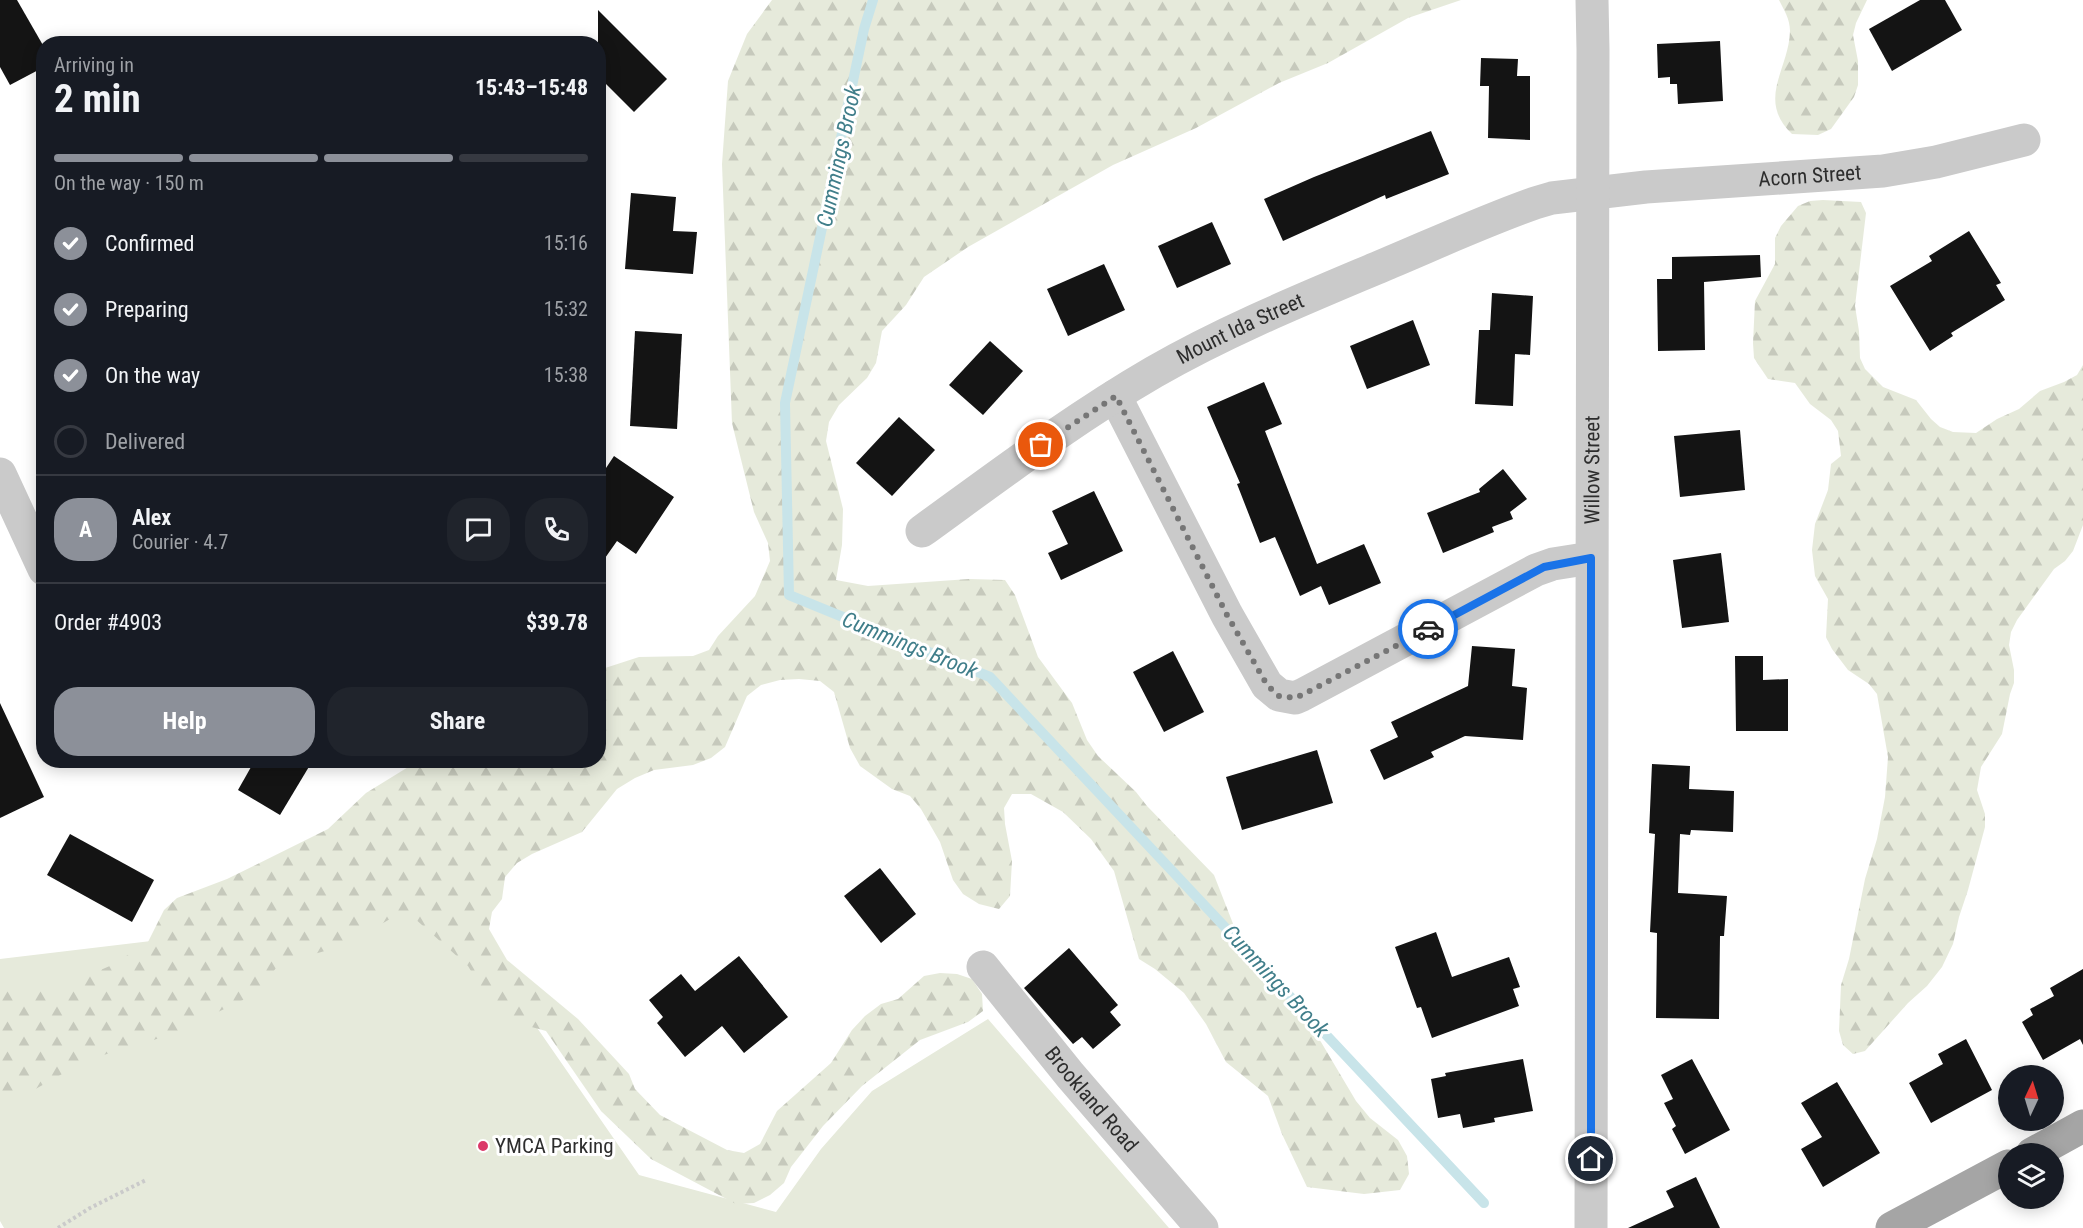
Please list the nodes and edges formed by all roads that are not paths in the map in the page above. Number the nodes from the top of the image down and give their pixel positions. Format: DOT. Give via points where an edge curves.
graph roads {
  1 [pos="1592,0"];
  2 [pos="2024,140"];
  3 [pos="1592,193"];
  4 [pos="1116,396"];
  5 [pos="0,474"];
  6 [pos="922,531"];
  7 [pos="36,552"];
  8 [pos="1591,558"];
  9 [pos="983,967"];
  10 [pos="2083,1126"];
  11 [pos="2052,1143"];
  12 [pos="1998,1171"];
  13 [pos="1202,1228"];
  14 [pos="1592,1228"];
  15 [pos="1892,1228"];
  1 -- 3 [label="street, Willow Street"];
  2 -- 3 [label="street, Acorn Street" via="1883,171"];
  3 -- 4 [label="street, Mount Ida Street" via="1535,203 1307,297 1197,350"];
  3 -- 8 [label="street, Willow Street"];
  4 -- 6 [label="street, Mount Ida Street" via="1023,457"];
  4 -- 8 [label="street" via="1227,615 1267,685 1279,696 1302,695 1536,570"];
  5 -- 7 [label="street"];
  8 -- 14 [label="street, Willow Street"];
  9 -- 13 [label="street, Brookland Road" via="1070,1076"];
  10 -- 11 [label="main road"];
  12 -- 15 [label="main road"];
}
